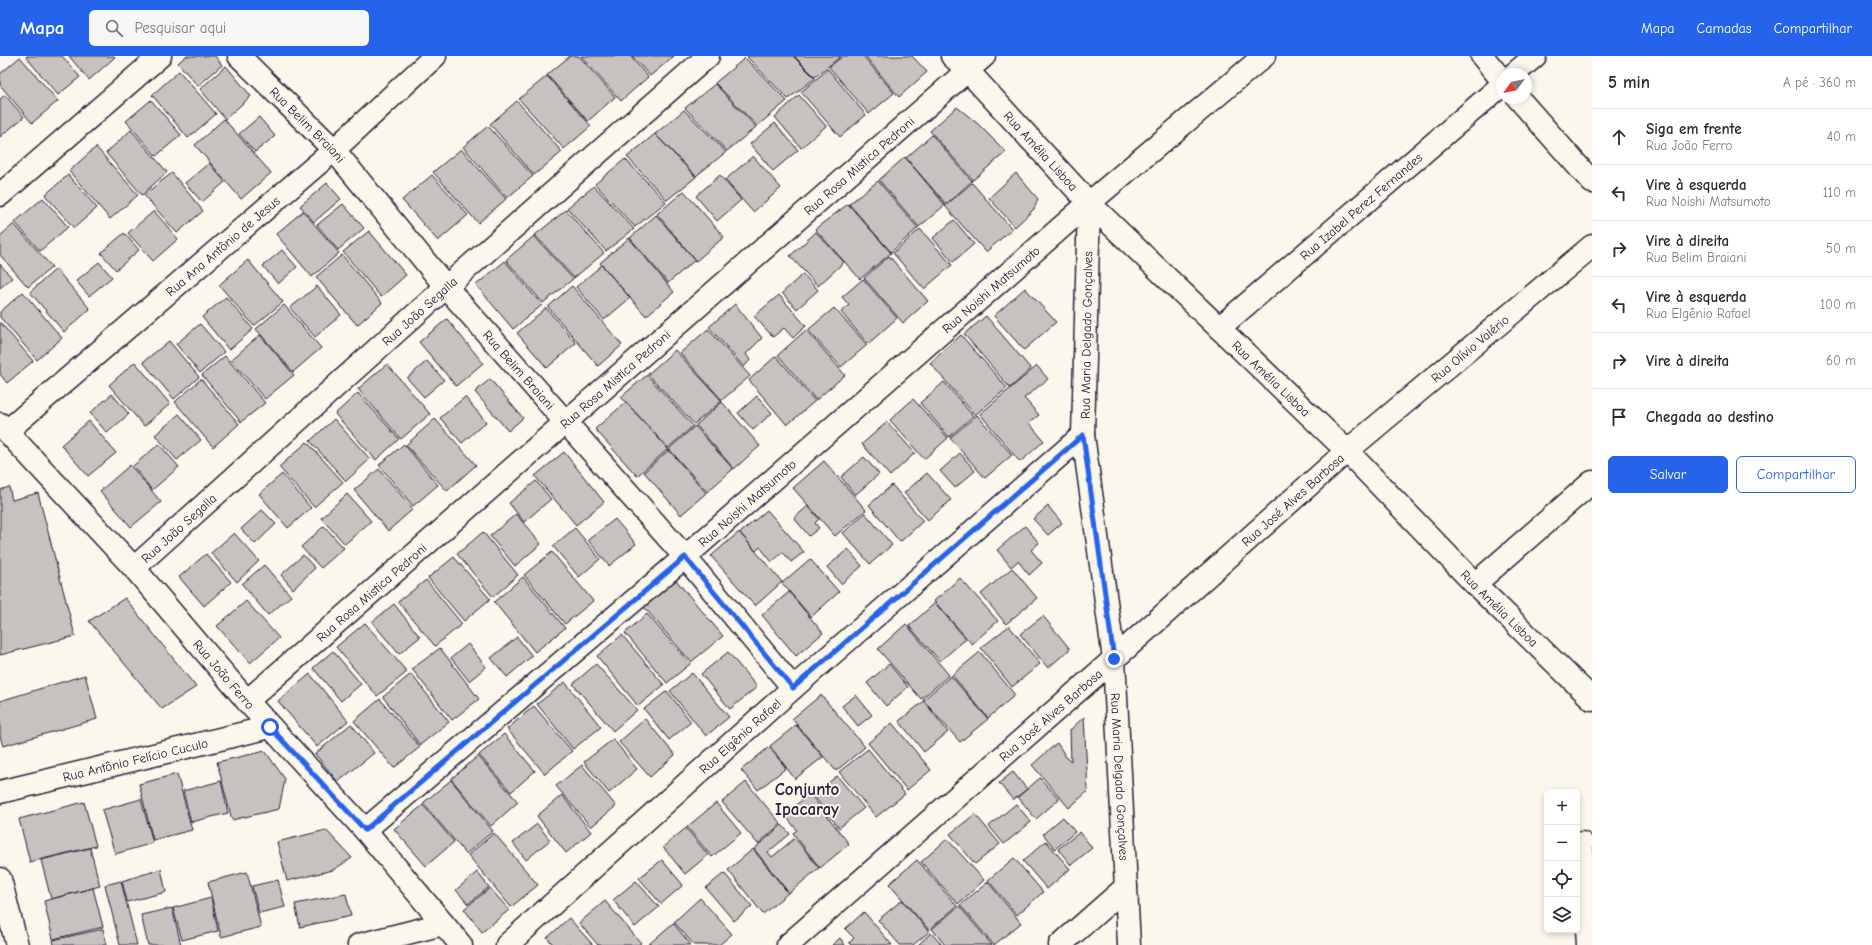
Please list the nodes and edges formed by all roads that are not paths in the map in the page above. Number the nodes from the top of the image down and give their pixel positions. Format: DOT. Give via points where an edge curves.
graph roads {
  1 [pos="160,56"];
  2 [pos="238,56"];
  3 [pos="435,56"];
  4 [pos="708,56"];
  5 [pos="952,56"];
  6 [pos="984,56"];
  7 [pos="1264,56"];
  8 [pos="1482,56"];
  9 [pos="1535,56"];
  10 [pos="1521,68"];
  11 [pos="968,71"];
  12 [pos="1496,73"];
  13 [pos="1496,90"];
  14 [pos="1523,104"];
  15 [pos="334,150"];
  16 [pos="1592,182"];
  17 [pos="0,195"];
  18 [pos="1089,203"];
  19 [pos="1592,246"];
  20 [pos="446,287"];
  21 [pos="1220,328"];
  22 [pos="564,422"];
  23 [pos="3,428"];
  24 [pos="1083,435"];
  25 [pos="1347,451"];
  26 [pos="1592,482"];
  27 [pos="685,557"];
  28 [pos="134,568"];
  29 [pos="1475,584"];
  30 [pos="1114,659"];
  31 [pos="793,688"];
  32 [pos="1592,699"];
  33 [pos="247,701"];
  34 [pos="270,727"];
  35 [pos="0,792"];
  36 [pos="365,830"];
  37 [pos="1582,843"];
  38 [pos="0,879"];
  39 [pos="1126,887"];
  40 [pos="443,924"];
  41 [pos="16,945"];
  42 [pos="359,945"];
  43 [pos="461,945"];
  44 [pos="508,945"];
  45 [pos="788,945"];
  46 [pos="1060,945"];
  47 [pos="1130,945"];
  48 [pos="1588,945"];
  1 -- 17 [label="street"];
  2 -- 15 [label="street, Rua Belim Braiani"];
  3 -- 15 [label="street, Rua Ana Antônio de Jesus"];
  4 -- 20 [label="street, Rua João Segalla"];
  5 -- 11 [label="street, Rua Amélia Lisboa"];
  6 -- 11 [label="street, Rua Rosa Mistica Pedroni"];
  7 -- 18 [label="street, Rua Noishi Matsumoto"];
  8 -- 12 [label="street"];
  9 -- 10 [label="street"];
  11 -- 18 [label="street, Rua Amélia Lisboa"];
  11 -- 22 [label="street, Rua Rosa Mistica Pedroni"];
  13 -- 21 [label="street, Rua Izabel Perez Fernandes"];
  14 -- 16 [label="street"];
  15 -- 20 [label="street, Rua Belim Braiani"];
  15 -- 23 [label="street, Rua Ana Antônio de Jesus"];
  18 -- 21 [label="street, Rua Amélia Lisboa"];
  18 -- 24 [label="street, Rua Maria Delgado Gonçalves"];
  18 -- 27 [label="street, Rua Noishi Matsumoto"];
  19 -- 25 [label="street, Rua Olívio Valério"];
  20 -- 22 [label="street, Rua Belim Braiani"];
  20 -- 28 [label="street, Rua João Segalla"];
  21 -- 25 [label="street, Rua Amélia Lisboa"];
  22 -- 27 [label="street, Rua Belim Braiani"];
  22 -- 33 [label="street, Rua Rosa Mistica Pedroni"];
  23 -- 28 [label="street, Rua João Ferro"];
  24 -- 30 [label="street, Rua Maria Delgado Gonçalves"];
  24 -- 31 [label="street, Rua Elgênio Rafael"];
  25 -- 29 [label="street, Rua Amélia Lisboa"];
  25 -- 30 [label="street, Rua José Alves Barbosa"];
  26 -- 29 [label="street"];
  27 -- 31 [label="street, Rua Belim Braiani"];
  27 -- 36 [label="street, Rua Noishi Matsumoto"];
  28 -- 33 [label="street, Rua João Ferro"];
  29 -- 32 [label="street, Rua Amélia Lisboa"];
  30 -- 39 [label="street, Rua Maria Delgado Gonçalves"];
  30 -- 45 [label="street, Rua José Alves Barbosa"];
  31 -- 44 [label="street, Rua Elgênio Rafael"];
  33 -- 34 [label="street, Rua João Ferro"];
  34 -- 35 [label="street, Rua Antônio Felício Cuculo"];
  34 -- 36 [label="street, Rua João Ferro"];
  36 -- 40 [label="street, Rua João Ferro"];
  37 -- 48 [label="street"];
  38 -- 41 [label="street"];
  39 -- 46 [label="street"];
  39 -- 47 [label="street, Rua Maria Delgado Gonçalves"];
  40 -- 42 [label="street"];
  40 -- 43 [label="street, Rua João Ferro"];
}
